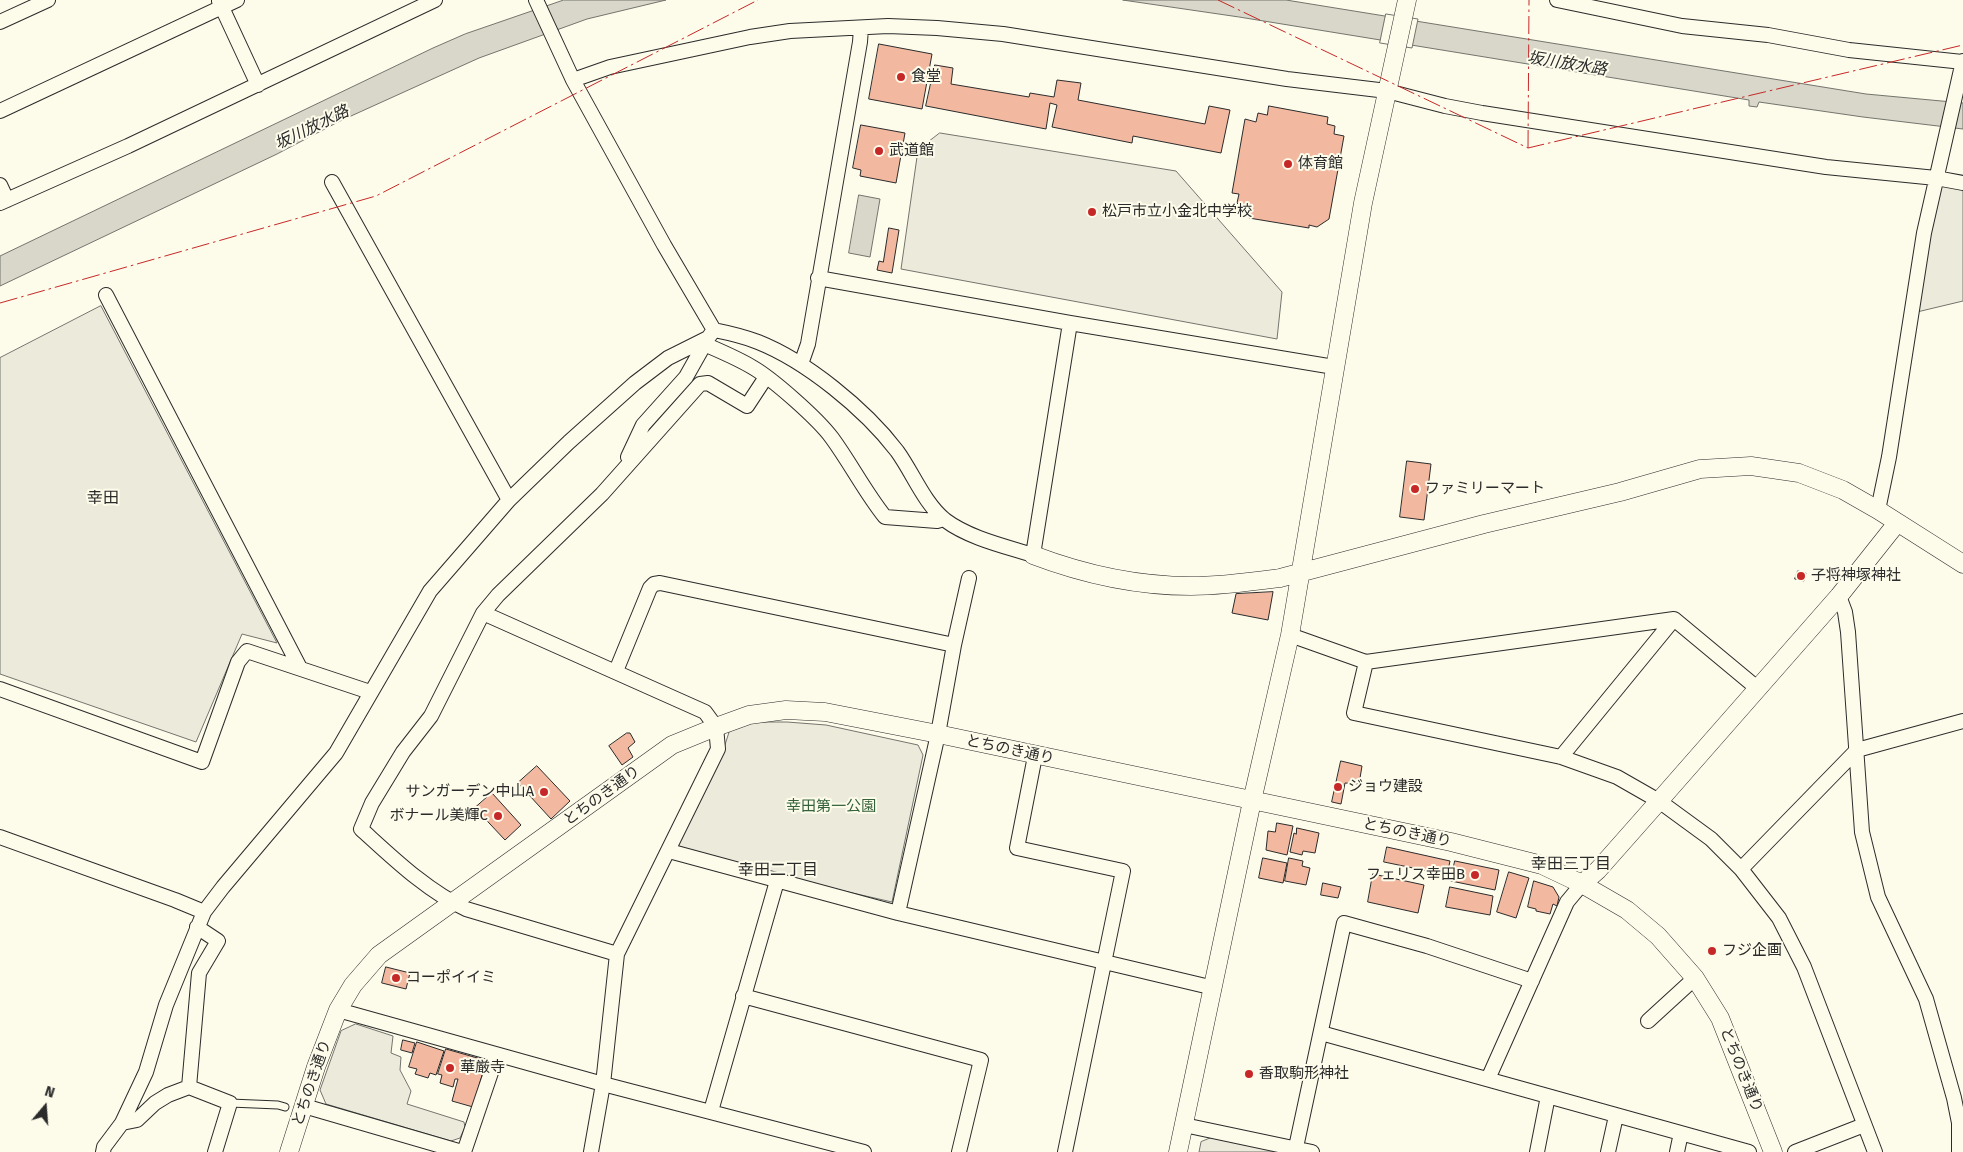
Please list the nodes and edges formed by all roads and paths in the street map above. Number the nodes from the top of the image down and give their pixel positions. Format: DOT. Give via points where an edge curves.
graph roads {
  1 [pos="48,0"];
  2 [pos="237,0"];
  3 [pos="435,0"];
  4 [pos="536,0"];
  5 [pos="1407,0"];
  6 [pos="1557,0"];
  7 [pos="220,4"];
  8 [pos="0,22"];
  9 [pos="860,28"];
  10 [pos="1963,62"];
  11 [pos="571,76"];
  12 [pos="258,85"];
  13 [pos="1388,87"];
  14 [pos="0,111"];
  15 [pos="1937,174"];
  16 [pos="332,182"];
  17 [pos="1963,183"];
  18 [pos="0,185"];
  19 [pos="3,201"];
  20 [pos="818,278"];
  21 [pos="106,295"];
  22 [pos="1070,323"];
  23 [pos="709,337"];
  24 [pos="801,364"];
  25 [pos="1334,367"];
  26 [pos="766,377"];
  27 [pos="619,474"];
  28 [pos="509,500"];
  29 [pos="1878,510"];
  30 [pos="944,519"];
  31 [pos="1897,523"];
  32 [pos="1033,555"];
  33 [pos="1963,564"];
  34 [pos="1302,572"];
  35 [pos="969,578"];
  36 [pos="1839,596"];
  37 [pos="483,613"];
  38 [pos="1674,619"];
  39 [pos="1290,635"];
  40 [pos="954,645"];
  41 [pos="1366,662"];
  42 [pos="300,668"];
  43 [pos="616,671"];
  44 [pos="1757,688"];
  45 [pos="0,689"];
  46 [pos="370,692"];
  47 [pos="1963,721"];
  48 [pos="716,727"];
  49 [pos="938,734"];
  50 [pos="1856,750"];
  51 [pos="1035,756"];
  52 [pos="1561,757"];
  53 [pos="1252,801"];
  54 [pos="1659,801"];
  55 [pos="0,837"];
  56 [pos="669,851"];
  57 [pos="1741,869"];
  58 [pos="777,881"];
  59 [pos="1582,884"];
  60 [pos="453,903"];
  61 [pos="204,912"];
  62 [pos="898,913"];
  63 [pos="197,927"];
  64 [pos="617,954"];
  65 [pos="1105,964"];
  66 [pos="1695,978"];
  67 [pos="1532,981"];
  68 [pos="1214,988"];
  69 [pos="743,996"];
  70 [pos="338,1010"];
  71 [pos="1648,1021"];
  72 [pos="1321,1033"];
  73 [pos="497,1055"];
  74 [pos="1488,1079"];
  75 [pos="603,1084"];
  76 [pos="189,1087"];
  77 [pos="1548,1096"];
  78 [pos="230,1102"];
  79 [pos="304,1106"];
  80 [pos="285,1107"];
  81 [pos="711,1111"];
  82 [pos="1616,1116"];
  83 [pos="122,1123"];
  84 [pos="1184,1125"];
  85 [pos="1864,1125"];
  86 [pos="1681,1133"];
  87 [pos="1295,1150"];
  88 [pos="103,1152"];
  89 [pos="214,1152"];
  90 [pos="289,1152"];
  91 [pos="463,1152"];
  92 [pos="591,1152"];
  93 [pos="864,1152"];
  94 [pos="959,1152"];
  95 [pos="1065,1152"];
  96 [pos="1178,1152"];
  97 [pos="1312,1152"];
  98 [pos="1537,1152"];
  99 [pos="1608,1152"];
  100 [pos="1677,1152"];
  101 [pos="1749,1152"];
  102 [pos="1773,1152"];
  103 [pos="1795,1152"];
  104 [pos="1875,1152"];
  105 [pos="1959,1152"];
  1 -- 8 [label="street"];
  2 -- 7 [label="street"];
  3 -- 12 [label="street"];
  4 -- 11 [label="street"];
  5 -- 13 [label="street"];
  6 -- 10 [label="street" via="1682,26"];
  7 -- 12 [label="street"];
  7 -- 14 [label="street"];
  9 -- 11 [label="street" via="790,31 750,37"];
  9 -- 13 [label="street" via="937,28 1003,34 1287,79"];
  9 -- 20 [label="street"];
  10 -- 15 [label="street"];
  11 -- 23 [label="street" via="659,237"];
  12 -- 19 [label="street"];
  13 -- 15 [label="street" via="1446,106 1679,145 1826,167"];
  13 -- 25 [label="street" via="1364,195"];
  15 -- 17 [label="street"];
  15 -- 29 [label="street" via="1924,233"];
  16 -- 28 [label="street"];
  18 -- 19 [label="street"];
  20 -- 22 [label="street"];
  20 -- 24 [label="street" via="808,344"];
  21 -- 42 [label="street"];
  22 -- 25 [label="street"];
  22 -- 32 [label="street"];
  23 -- 24 [label="street" via="758,342"];
  23 -- 26 [label="street"];
  23 -- 27 [label="street" via="686,377 643,425"];
  23 -- 28 [label="street" via="668,358 635,383"];
  24 -- 30 [label="street" via="883,434"];
  25 -- 34 [label="street"];
  26 -- 27 [label="street" via="747,406 708,383 700,384"];
  26 -- 30 [label="street" via="831,437 885,517"];
  27 -- 37 [label="street"];
  28 -- 46 [label="street" via="430,591"];
  29 -- 31 [label="street"];
  29 -- 34 [label="street" via="1843,490 1799,473 1751,466 1700,469"];
  30 -- 32 [label="street" via="979,537"];
  31 -- 33 [label="street"];
  31 -- 36 [label="street"];
  32 -- 34 [label="street" via="1122,580 1160,585 1229,584"];
  34 -- 39 [label="street"];
  35 -- 40 [label="street"];
  36 -- 44 [label="street"];
  36 -- 50 [label="street" via="1848,632"];
  37 -- 43 [label="street"];
  37 -- 60 [label="street" via="431,716 403,752 372,802 361,829"];
  38 -- 41 [label="street"];
  38 -- 44 [label="street"];
  38 -- 52 [label="street"];
  39 -- 41 [label="street"];
  39 -- 53 [label="street"];
  40 -- 43 [label="street" via="660,583 650,588"];
  40 -- 49 [label="street"];
  41 -- 52 [label="street" via="1354,713"];
  42 -- 45 [label="street" via="247,651 238,662 202,762"];
  42 -- 46 [label="street"];
  43 -- 48 [label="street" via="705,712"];
  44 -- 54 [label="street"];
  46 -- 61 [label="street" via="336,753"];
  47 -- 50 [label="street"];
  48 -- 49 [label="street, とちのき通り" via="748,716 786,710 825,712"];
  48 -- 56 [label="street" via="718,749"];
  48 -- 60 [label="street, とちのき通り" via="672,745"];
  49 -- 51 [label="street, とちのき通り"];
  49 -- 62 [label="street"];
  50 -- 57 [label="street"];
  50 -- 105 [label="street" via="1862,832 1878,897 1926,999 1954,1098 1959,1123"];
  51 -- 53 [label="street, とちのき通り"];
  51 -- 65 [label="street" via="1017,848 1123,872"];
  52 -- 54 [label="street" via="1617,776"];
  53 -- 59 [label="street, とちのき通り" via="1460,844 1542,865"];
  53 -- 68 [label="street"];
  54 -- 57 [label="street" via="1711,840"];
  54 -- 59 [label="street"];
  55 -- 61 [label="street"];
  56 -- 58 [label="street"];
  56 -- 64 [label="street"];
  57 -- 85 [label="street" via="1779,918 1804,967"];
  58 -- 62 [label="street"];
  58 -- 69 [label="street"];
  59 -- 66 [label="street, とちのき通り" via="1626,910 1658,936"];
  59 -- 67 [label="street" via="1567,902"];
  60 -- 64 [label="street"];
  60 -- 70 [label="street, とちのき通り" via="379,955 353,985"];
  61 -- 63 [label="street"];
  62 -- 65 [label="street"];
  63 -- 76 [label="street" via="218,941 199,973"];
  63 -- 83 [label="street" via="166,1005 146,1072"];
  64 -- 75 [label="street"];
  65 -- 68 [label="street"];
  65 -- 95 [label="street"];
  66 -- 71 [label="street"];
  66 -- 102 [label="street, とちのき通り" via="1720,1018"];
  67 -- 72 [label="street" via="1428,946 1344,923"];
  67 -- 74 [label="street"];
  68 -- 84 [label="street"];
  69 -- 81 [label="street"];
  69 -- 94 [label="street" via="981,1060"];
  70 -- 73 [label="street"];
  70 -- 79 [label="street, とちのき通り"];
  72 -- 74 [label="street"];
  72 -- 87 [label="street"];
  73 -- 75 [label="street"];
  73 -- 91 [label="street"];
  74 -- 77 [label="street"];
  75 -- 81 [label="street"];
  75 -- 92 [label="street"];
  76 -- 78 [label="street"];
  76 -- 83 [label="street" via="168,1094 137,1120"];
  77 -- 82 [label="street"];
  77 -- 98 [label="street"];
  78 -- 80 [label="lane"];
  78 -- 89 [label="street"];
  79 -- 90 [label="street, とちのき通り"];
  79 -- 91 [label="street"];
  81 -- 93 [label="street"];
  82 -- 86 [label="street"];
  82 -- 99 [label="street"];
  83 -- 88 [label="street"];
  84 -- 87 [label="street"];
  84 -- 96 [label="street"];
  85 -- 103 [label="street"];
  85 -- 104 [label="street"];
  86 -- 100 [label="street"];
  86 -- 101 [label="street"];
  87 -- 97 [label="street"];
}
